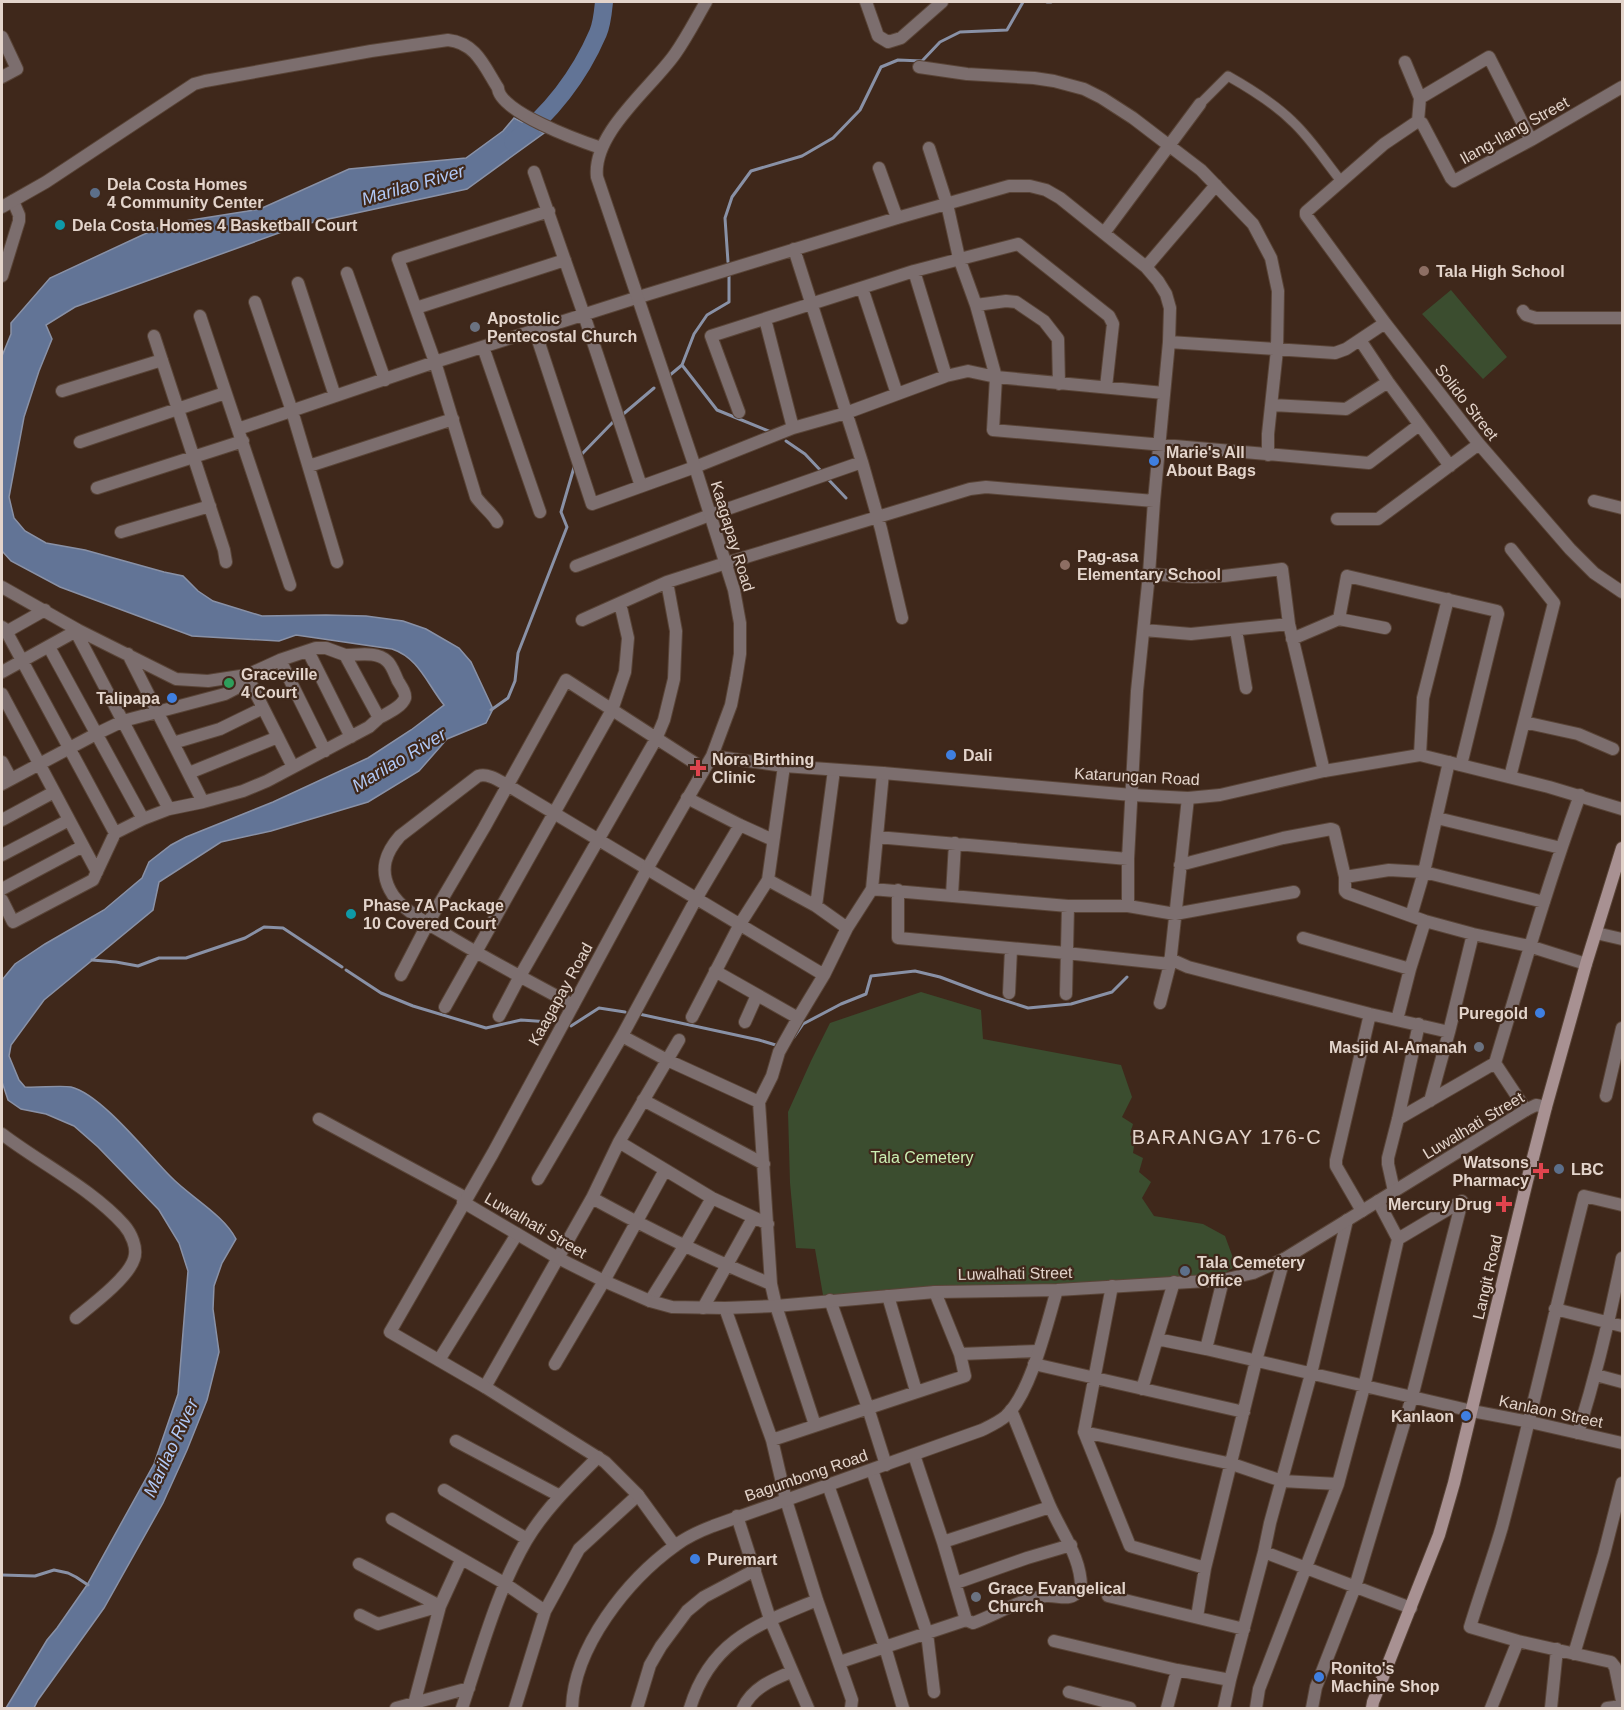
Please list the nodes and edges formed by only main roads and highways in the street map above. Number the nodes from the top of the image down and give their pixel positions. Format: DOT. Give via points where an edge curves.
graph roads {
  1 [pos="1623,848"];
  2 [pos="1372,1708"];
  1 -- 2 [label="main road, Langit Road" via="1546,1107 1440,1535"];
}
